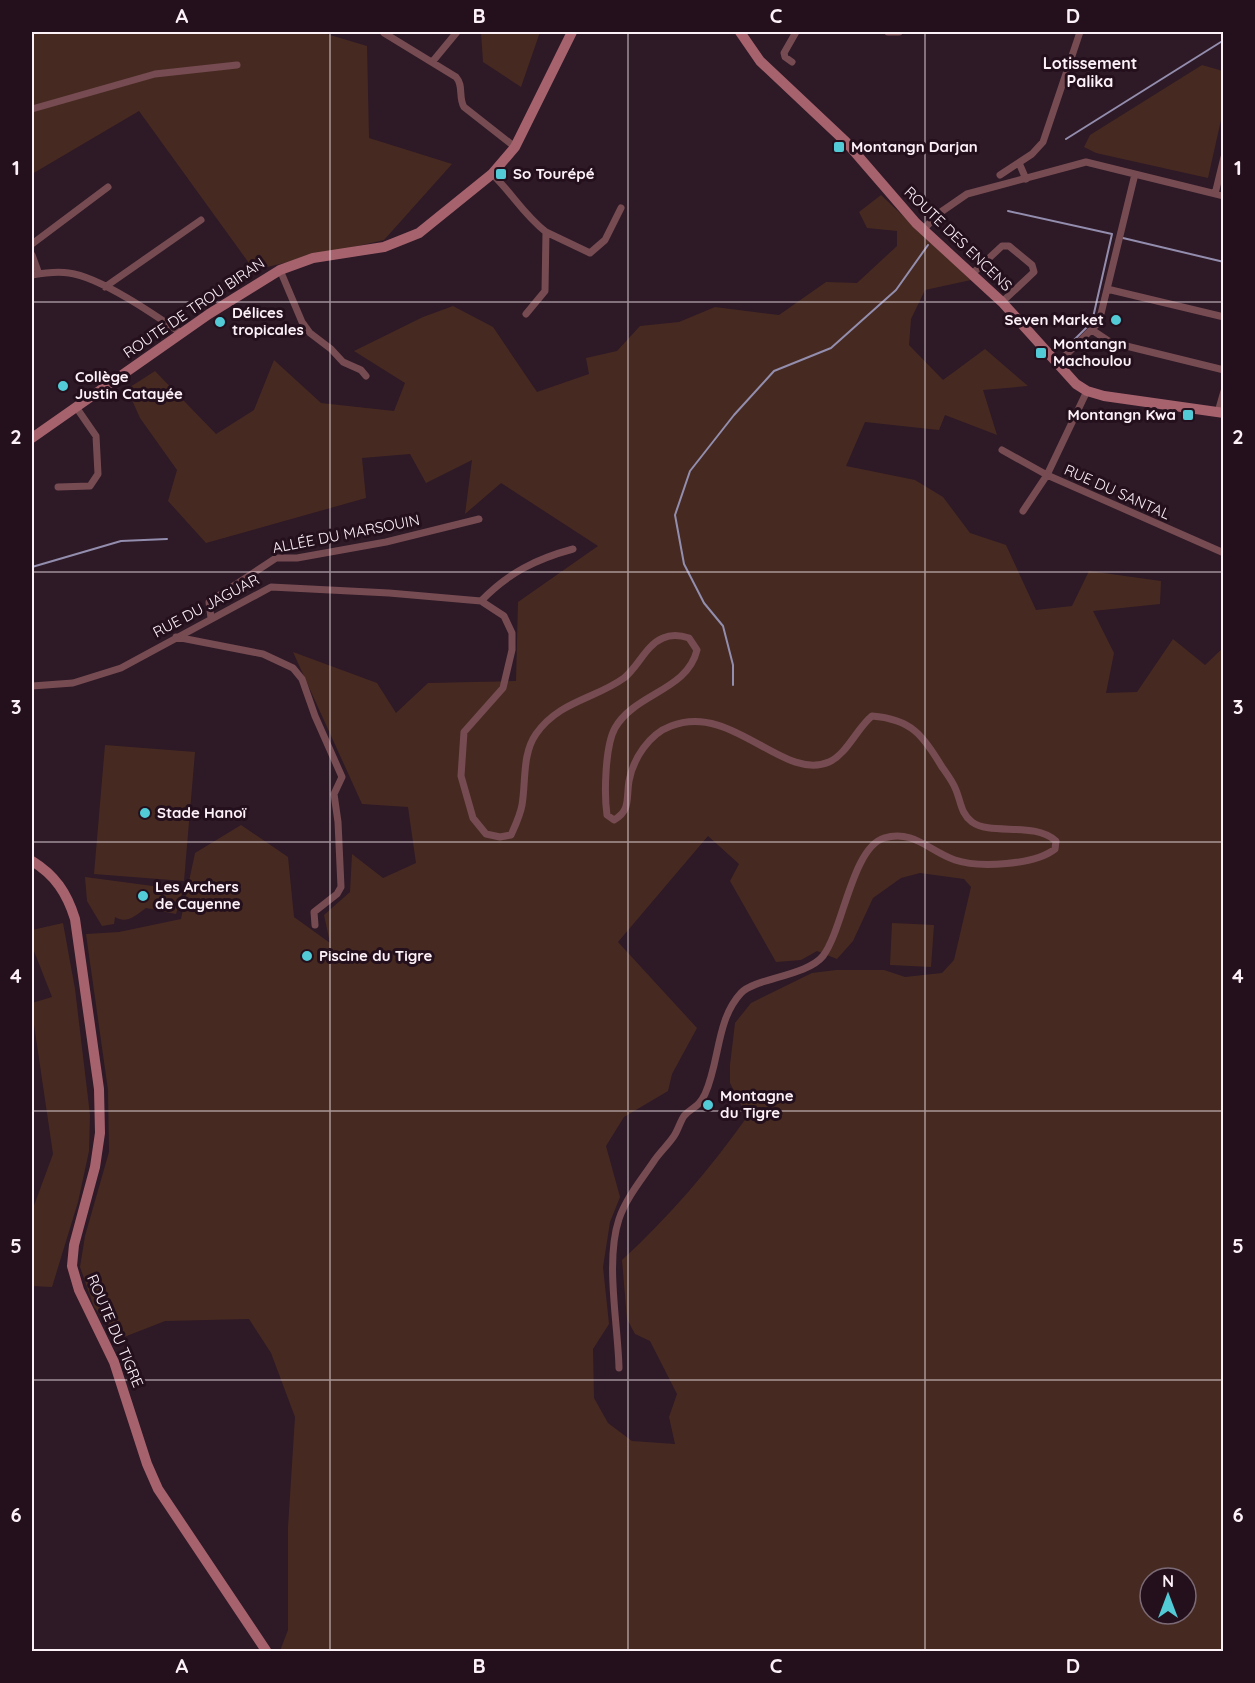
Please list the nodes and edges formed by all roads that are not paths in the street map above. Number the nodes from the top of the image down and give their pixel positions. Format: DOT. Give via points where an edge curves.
graph roads {
  1 [pos="457,32"];
  2 [pos="572,32"];
  3 [pos="740,32"];
  4 [pos="795,32"];
  5 [pos="1080,32"];
  6 [pos="384,33"];
  7 [pos="433,61"];
  8 [pos="792,62"];
  9 [pos="237,65"];
  10 [pos="32,109"];
  11 [pos="514,147"];
  12 [pos="1224,157"];
  13 [pos="1019,163"];
  14 [pos="492,174"];
  15 [pos="1135,174"];
  16 [pos="1000,175"];
  17 [pos="1026,178"];
  18 [pos="108,187"];
  19 [pos="1215,194"];
  20 [pos="1224,196"];
  21 [pos="621,208"];
  22 [pos="201,220"];
  23 [pos="923,230"];
  24 [pos="546,232"];
  25 [pos="32,244"];
  26 [pos="32,255"];
  27 [pos="280,270"];
  28 [pos="972,274"];
  29 [pos="35,275"];
  30 [pos="105,287"];
  31 [pos="1107,289"];
  32 [pos="1002,302"];
  33 [pos="526,314"];
  34 [pos="1224,317"];
  35 [pos="1092,330"];
  36 [pos="182,333"];
  37 [pos="1056,364"];
  38 [pos="1224,370"];
  39 [pos="366,376"];
  40 [pos="1087,391"];
  41 [pos="1224,391"];
  42 [pos="76,407"];
  43 [pos="1221,413"];
  44 [pos="32,438"];
  45 [pos="1002,450"];
  46 [pos="1047,475"];
  47 [pos="58,487"];
  48 [pos="1023,511"];
  49 [pos="479,519"];
  50 [pos="573,549"];
  51 [pos="1224,553"];
  52 [pos="481,601"];
  53 [pos="211,618"];
  54 [pos="176,637"];
  55 [pos="32,686"];
  56 [pos="32,861"];
  57 [pos="315,925"];
  58 [pos="619,1368"];
  59 [pos="267,1652"];
  1 -- 7 [label="street"];
  2 -- 11 [label="main road, ROUTE DE TROU BIRAN"];
  3 -- 23 [label="main road, ROUTE DES ENCENS" via="760,61 846,142"];
  4 -- 8 [label="street" via="784,52"];
  5 -- 13 [label="street" via="1043,142"];
  6 -- 7 [label="street"];
  7 -- 11 [label="street" via="459,81 464,107"];
  9 -- 10 [label="street" via="155,74"];
  11 -- 14 [label="main road, ROUTE DE TROU BIRAN"];
  12 -- 19 [label="street"];
  13 -- 16 [label="street"];
  13 -- 17 [label="street"];
  14 -- 24 [label="street" via="526,216"];
  14 -- 27 [label="main road, ROUTE DE TROU BIRAN" via="419,234 399,243 313,258"];
  15 -- 17 [label="street" via="1086,162"];
  15 -- 19 [label="street"];
  15 -- 31 [label="street"];
  17 -- 23 [label="street" via="967,194"];
  18 -- 25 [label="street"];
  19 -- 20 [label="street"];
  21 -- 24 [label="street" via="605,240 590,253"];
  22 -- 30 [label="street"];
  23 -- 28 [label="main road, ROUTE DES ENCENS"];
  24 -- 33 [label="street" via="545,291"];
  26 -- 29 [label="street"];
  27 -- 36 [label="main road, ROUTE DE TROU BIRAN"];
  27 -- 39 [label="street" via="310,333"];
  28 -- 32 [label="main road, ROUTE DES ENCENS"];
  28 -- 32 [label="street" via="1002,246 1009,246 1032,265 1034,272"];
  29 -- 30 [label="street" via="69,273"];
  30 -- 36 [label="street"];
  31 -- 34 [label="street"];
  31 -- 35 [label="street" via="1099,322"];
  32 -- 37 [label="main road, ROUTE DES ENCENS"];
  35 -- 37 [label="street"];
  35 -- 38 [label="street" via="1110,342"];
  36 -- 42 [label="main road, ROUTE DE TROU BIRAN"];
  37 -- 40 [label="main road, ROUTE DES ENCENS"];
  40 -- 43 [label="main road, ROUTE DES ENCENS"];
  40 -- 46 [label="street"];
  41 -- 43 [label="street"];
  42 -- 44 [label="main road, ROUTE DE TROU BIRAN"];
  42 -- 47 [label="street" via="96,436 98,474 90,486"];
  45 -- 46 [label="street, RUE DU SANTAL"];
  46 -- 48 [label="street"];
  46 -- 51 [label="street, RUE DU SANTAL"];
  49 -- 53 [label="street, ALLÉE DU MARSOUIN" via="386,542 297,558 276,558 209,602"];
  50 -- 52 [label="street" via="532,561"];
  52 -- 53 [label="street, RUE DU JAGUAR" via="275,586"];
  52 -- 58 [label="street, RUE DU JAGUAR" via="504,616 512,633 503,687 464,732 461,776 465,800 486,834 511,836 522,807 528,749 548,721 577,699 626,677 661,639 678,635 689,638 697,650 694,663 615,727 604,797 607,815 614,820 623,815 628,803 633,765 657,733 672,725 706,721 806,766 831,761 872,716 901,721 925,739 956,789 962,812 973,823 1033,831 1056,841 1055,849 1038,859 986,864 955,860 908,836 882,838 865,856 822,958 742,992 724,1019 716,1062 701,1103 686,1114 619,1220 614,1263"];
  53 -- 54 [label="street, RUE DU JAGUAR"];
  54 -- 55 [label="street, RUE DU JAGUAR" via="121,668 91,679"];
  54 -- 57 [label="street" via="263,654 286,664 302,679 342,777 334,794 341,887 338,894 314,912"];
  56 -- 59 [label="main road, ROUTE DU TIGRE" via="53,877 75,919 99,1089 100,1133 74,1245 74,1274 118,1374 158,1489"];
}
